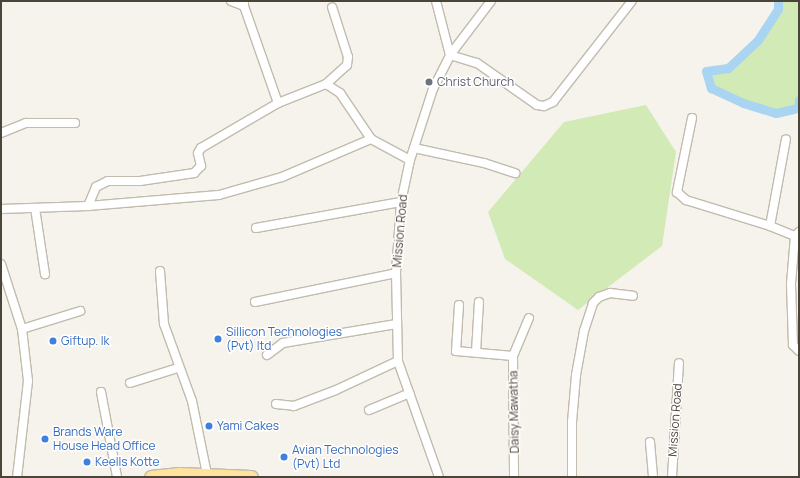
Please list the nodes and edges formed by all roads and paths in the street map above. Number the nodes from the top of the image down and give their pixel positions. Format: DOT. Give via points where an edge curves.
graph roads {
  1 [pos="231,1"];
  2 [pos="436,1"];
  3 [pos="491,1"];
  4 [pos="632,1"];
  5 [pos="244,3"];
  6 [pos="332,7"];
  7 [pos="450,55"];
  8 [pos="326,84"];
  9 [pos="278,103"];
  10 [pos="692,118"];
  11 [pos="75,123"];
  12 [pos="1,133"];
  13 [pos="371,139"];
  14 [pos="786,139"];
  15 [pos="414,148"];
  16 [pos="410,160"];
  17 [pos="515,173"];
  18 [pos="401,202"];
  19 [pos="88,206"];
  20 [pos="34,208"];
  21 [pos="1,209"];
  22 [pos="770,226"];
  23 [pos="256,228"];
  24 [pos="797,234"];
  25 [pos="1,264"];
  26 [pos="160,271"];
  27 [pos="45,274"];
  28 [pos="396,274"];
  29 [pos="633,296"];
  30 [pos="255,302"];
  31 [pos="479,302"];
  32 [pos="459,305"];
  33 [pos="80,312"];
  34 [pos="529,318"];
  35 [pos="396,324"];
  36 [pos="22,329"];
  37 [pos="799,351"];
  38 [pos="476,352"];
  39 [pos="266,355"];
  40 [pos="513,356"];
  41 [pos="398,361"];
  42 [pos="678,363"];
  43 [pos="178,368"];
  44 [pos="130,383"];
  45 [pos="101,392"];
  46 [pos="410,393"];
  47 [pos="276,404"];
  48 [pos="370,410"];
  49 [pos="650,442"];
  50 [pos="207,474"];
  51 [pos="16,477"];
  52 [pos="117,477"];
  53 [pos="151,477"];
  54 [pos="246,477"];
  55 [pos="439,477"];
  56 [pos="514,477"];
  57 [pos="572,477"];
  58 [pos="653,477"];
  59 [pos="672,477"];
  1 -- 5 [label="street"];
  2 -- 7 [label="street"];
  3 -- 7 [label="street, Mission Road"];
  4 -- 7 [label="street" via="553,102 544,106 537,105 478,63"];
  5 -- 9 [label="street"];
  6 -- 8 [label="street" via="348,58 347,65"];
  7 -- 15 [label="street, Mission Road" via="433,89"];
  8 -- 9 [label="street"];
  8 -- 13 [label="street" via="340,93"];
  9 -- 19 [label="street" via="201,148 198,152 201,166 194,173 140,181 108,181 96,187"];
  10 -- 22 [label="street" via="678,192 686,200"];
  11 -- 12 [label="street" via="26,123"];
  13 -- 16 [label="street"];
  13 -- 19 [label="street" via="282,177 218,195"];
  14 -- 22 [label="street"];
  15 -- 16 [label="street, Mission Road"];
  15 -- 17 [label="street" via="484,163"];
  16 -- 18 [label="street, Mission Road"];
  18 -- 23 [label="street"];
  18 -- 28 [label="street, Mission Road"];
  19 -- 20 [label="street"];
  20 -- 21 [label="street"];
  20 -- 27 [label="street"];
  22 -- 24 [label="street"];
  24 -- 37 [label="street" via="791,284 794,348"];
  25 -- 36 [label="street"];
  26 -- 43 [label="street" via="164,324"];
  28 -- 30 [label="street"];
  28 -- 35 [label="street, Mission Road"];
  29 -- 57 [label="street" via="610,293 599,298 593,303 588,317 576,375 572,422"];
  31 -- 38 [label="street"];
  32 -- 38 [label="street, Daisy Mawatha" via="456,351"];
  33 -- 36 [label="street"];
  34 -- 40 [label="street"];
  35 -- 39 [label="street" via="284,343"];
  35 -- 41 [label="street, Mission Road"];
  36 -- 51 [label="street" via="28,381"];
  38 -- 40 [label="street, Daisy Mawatha"];
  40 -- 56 [label="street, Daisy Mawatha"];
  41 -- 46 [label="street, Mission Road"];
  41 -- 47 [label="street" via="294,406"];
  42 -- 59 [label="street, Mission Road"];
  43 -- 44 [label="street"];
  43 -- 50 [label="street" via="192,401"];
  45 -- 52 [label="street"];
  46 -- 48 [label="street"];
  46 -- 55 [label="street, Mission Road"];
  49 -- 58 [label="street"];
  50 -- 53 [label="main road"];
  50 -- 54 [label="main road"];
}
